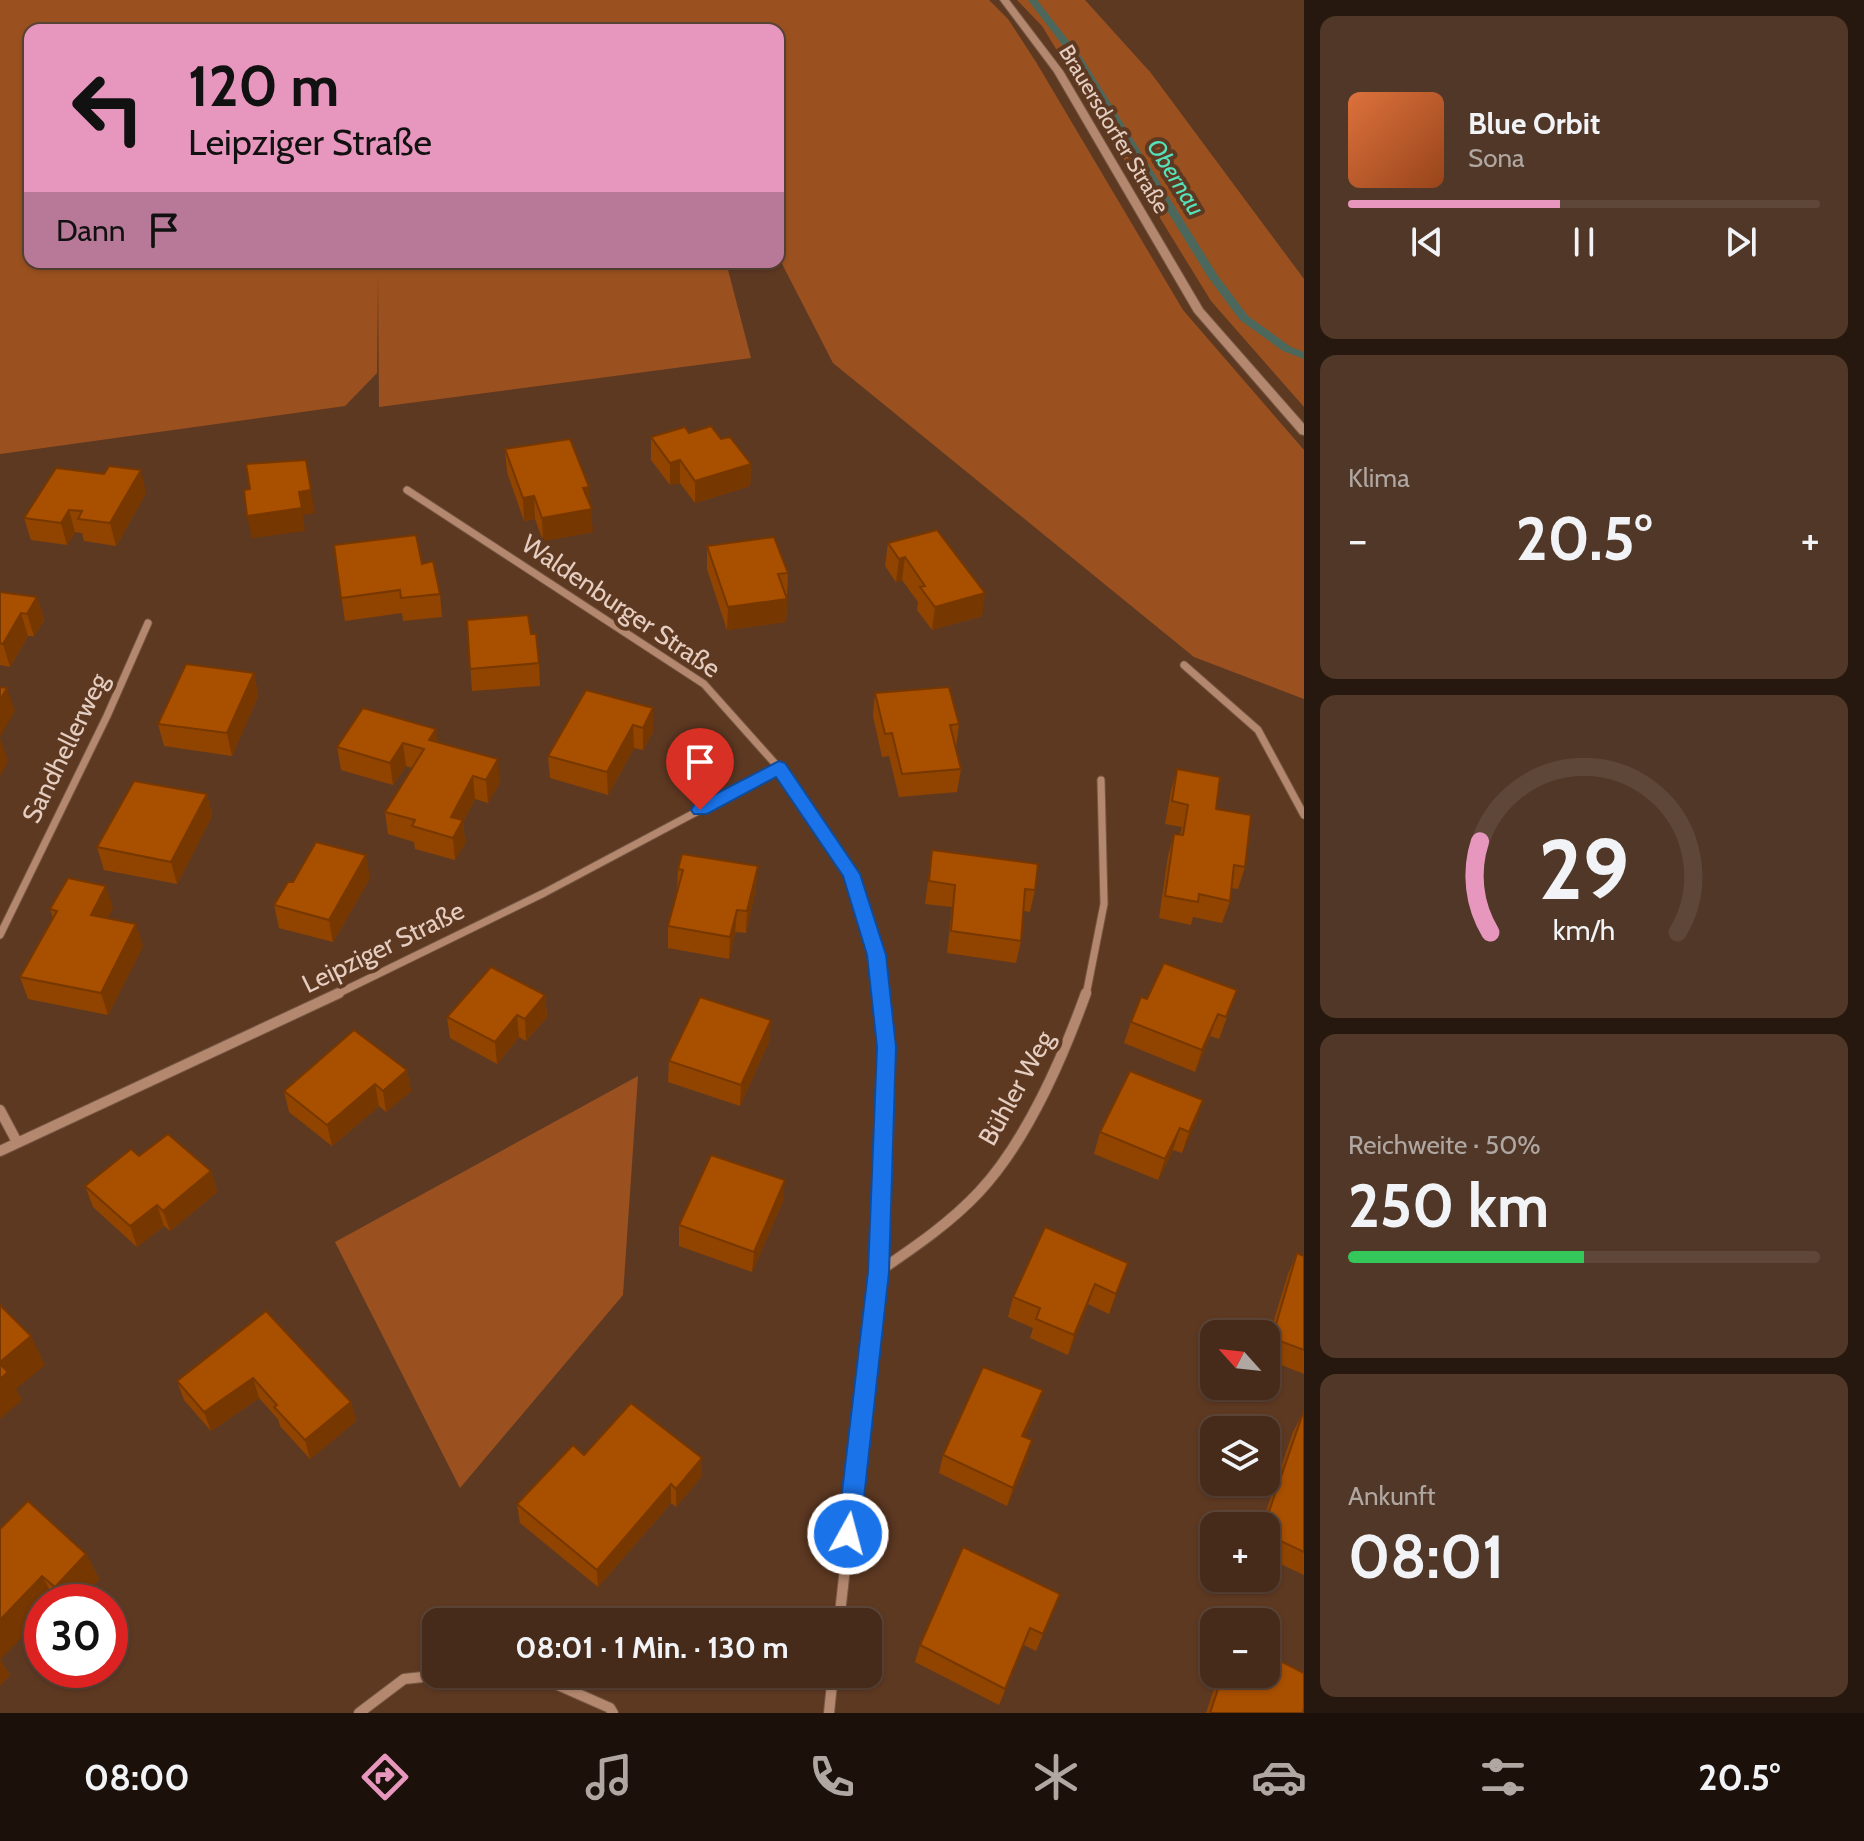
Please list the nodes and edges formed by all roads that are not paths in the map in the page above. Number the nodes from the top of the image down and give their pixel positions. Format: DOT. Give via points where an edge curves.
graph roads {
  1 [pos="1004,0"];
  2 [pos="1304,431"];
  3 [pos="407,490"];
  4 [pos="148,623"];
  5 [pos="1184,665"];
  6 [pos="779,768"];
  7 [pos="1101,780"];
  8 [pos="1304,815"];
  9 [pos="0,935"];
  10 [pos="0,1110"];
  11 [pos="17,1142"];
  12 [pos="0,1151"];
  13 [pos="878,1272"];
  14 [pos="841,1608"];
  15 [pos="422,1677"];
  16 [pos="565,1688"];
  17 [pos="832,1688"];
  18 [pos="359,1713"];
  19 [pos="613,1713"];
  20 [pos="829,1713"];
  1 -- 2 [label="street, Brauersdorfer Straße" via="1058,71 1198,310"];
  3 -- 6 [label="street, Waldenburger Straße" via="704,684"];
  4 -- 9 [label="street, Sandhellerweg"];
  5 -- 8 [label="street" via="1258,730"];
  6 -- 11 [label="street, Leipziger Straße" via="529,900"];
  6 -- 13 [label="street, Waldenburger Straße" via="851,874 877,955 886,1047"];
  7 -- 13 [label="street, Bühler Weg" via="1104,904 1090,983 1062,1060 980,1191 932,1235"];
  10 -- 11 [label="street"];
  11 -- 12 [label="street, Leipziger Straße"];
  13 -- 14 [label="street, Waldenburger Straße"];
  15 -- 18 [label="street" via="404,1679"];
  16 -- 19 [label="street"];
  17 -- 20 [label="street"];
}
